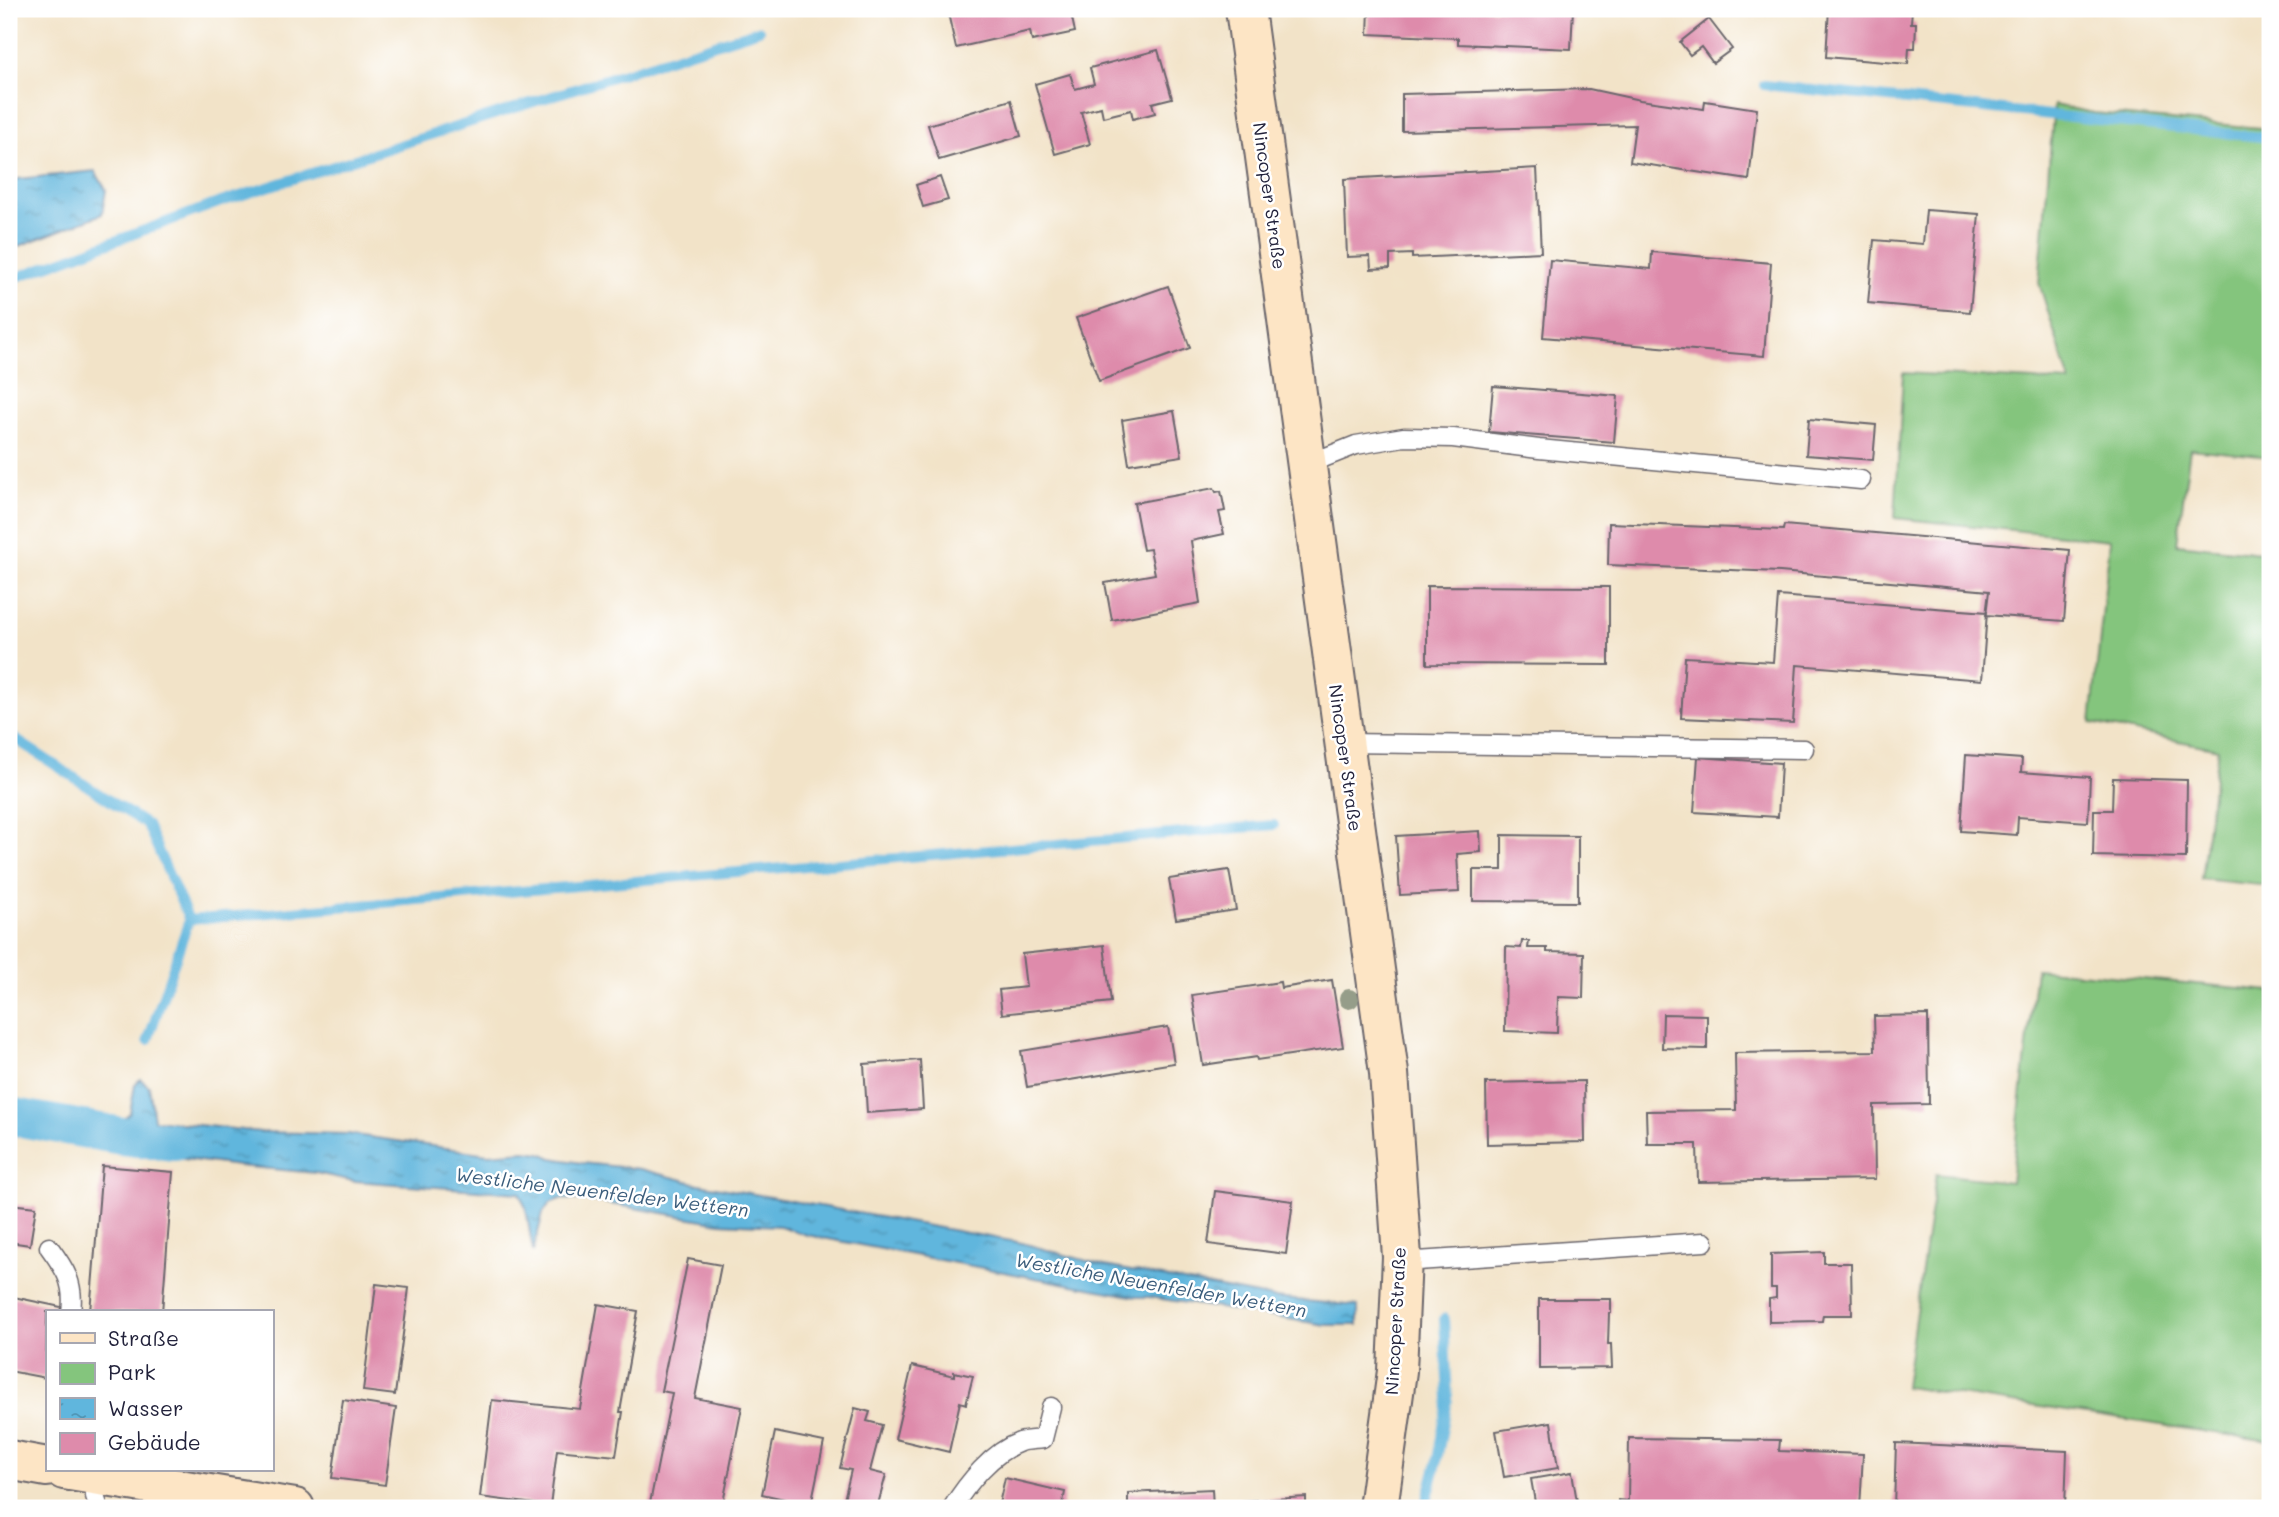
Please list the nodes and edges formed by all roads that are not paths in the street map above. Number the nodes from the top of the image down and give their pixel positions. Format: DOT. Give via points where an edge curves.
graph roads {
  1 [pos="1245,9"];
  2 [pos="1306,465"];
  3 [pos="1861,480"];
  4 [pos="1343,743"];
  5 [pos="1804,749"];
  6 [pos="1704,1242"];
  7 [pos="49,1247"];
  8 [pos="1402,1262"];
  9 [pos="71,1310"];
  10 [pos="1051,1406"];
  11 [pos="64,1472"];
  12 [pos="295,1508"];
  13 [pos="952,1508"];
  14 [pos="1378,1508"];
  1 -- 2 [label="main road, Nincoper Straße"];
  2 -- 3 [label="lane" via="1356,445 1404,437 1452,438"];
  2 -- 4 [label="main road, Nincoper Straße"];
  4 -- 5 [label="lane"];
  4 -- 8 [label="main road, Nincoper Straße" via="1388,1073"];
  6 -- 8 [label="lane"];
  7 -- 9 [label="lane" via="69,1276"];
  8 -- 14 [label="main road, Nincoper Straße" via="1397,1371"];
  10 -- 13 [label="lane" via="1043,1439 1001,1453"];
  11 -- 12 [label="main road"];
}
